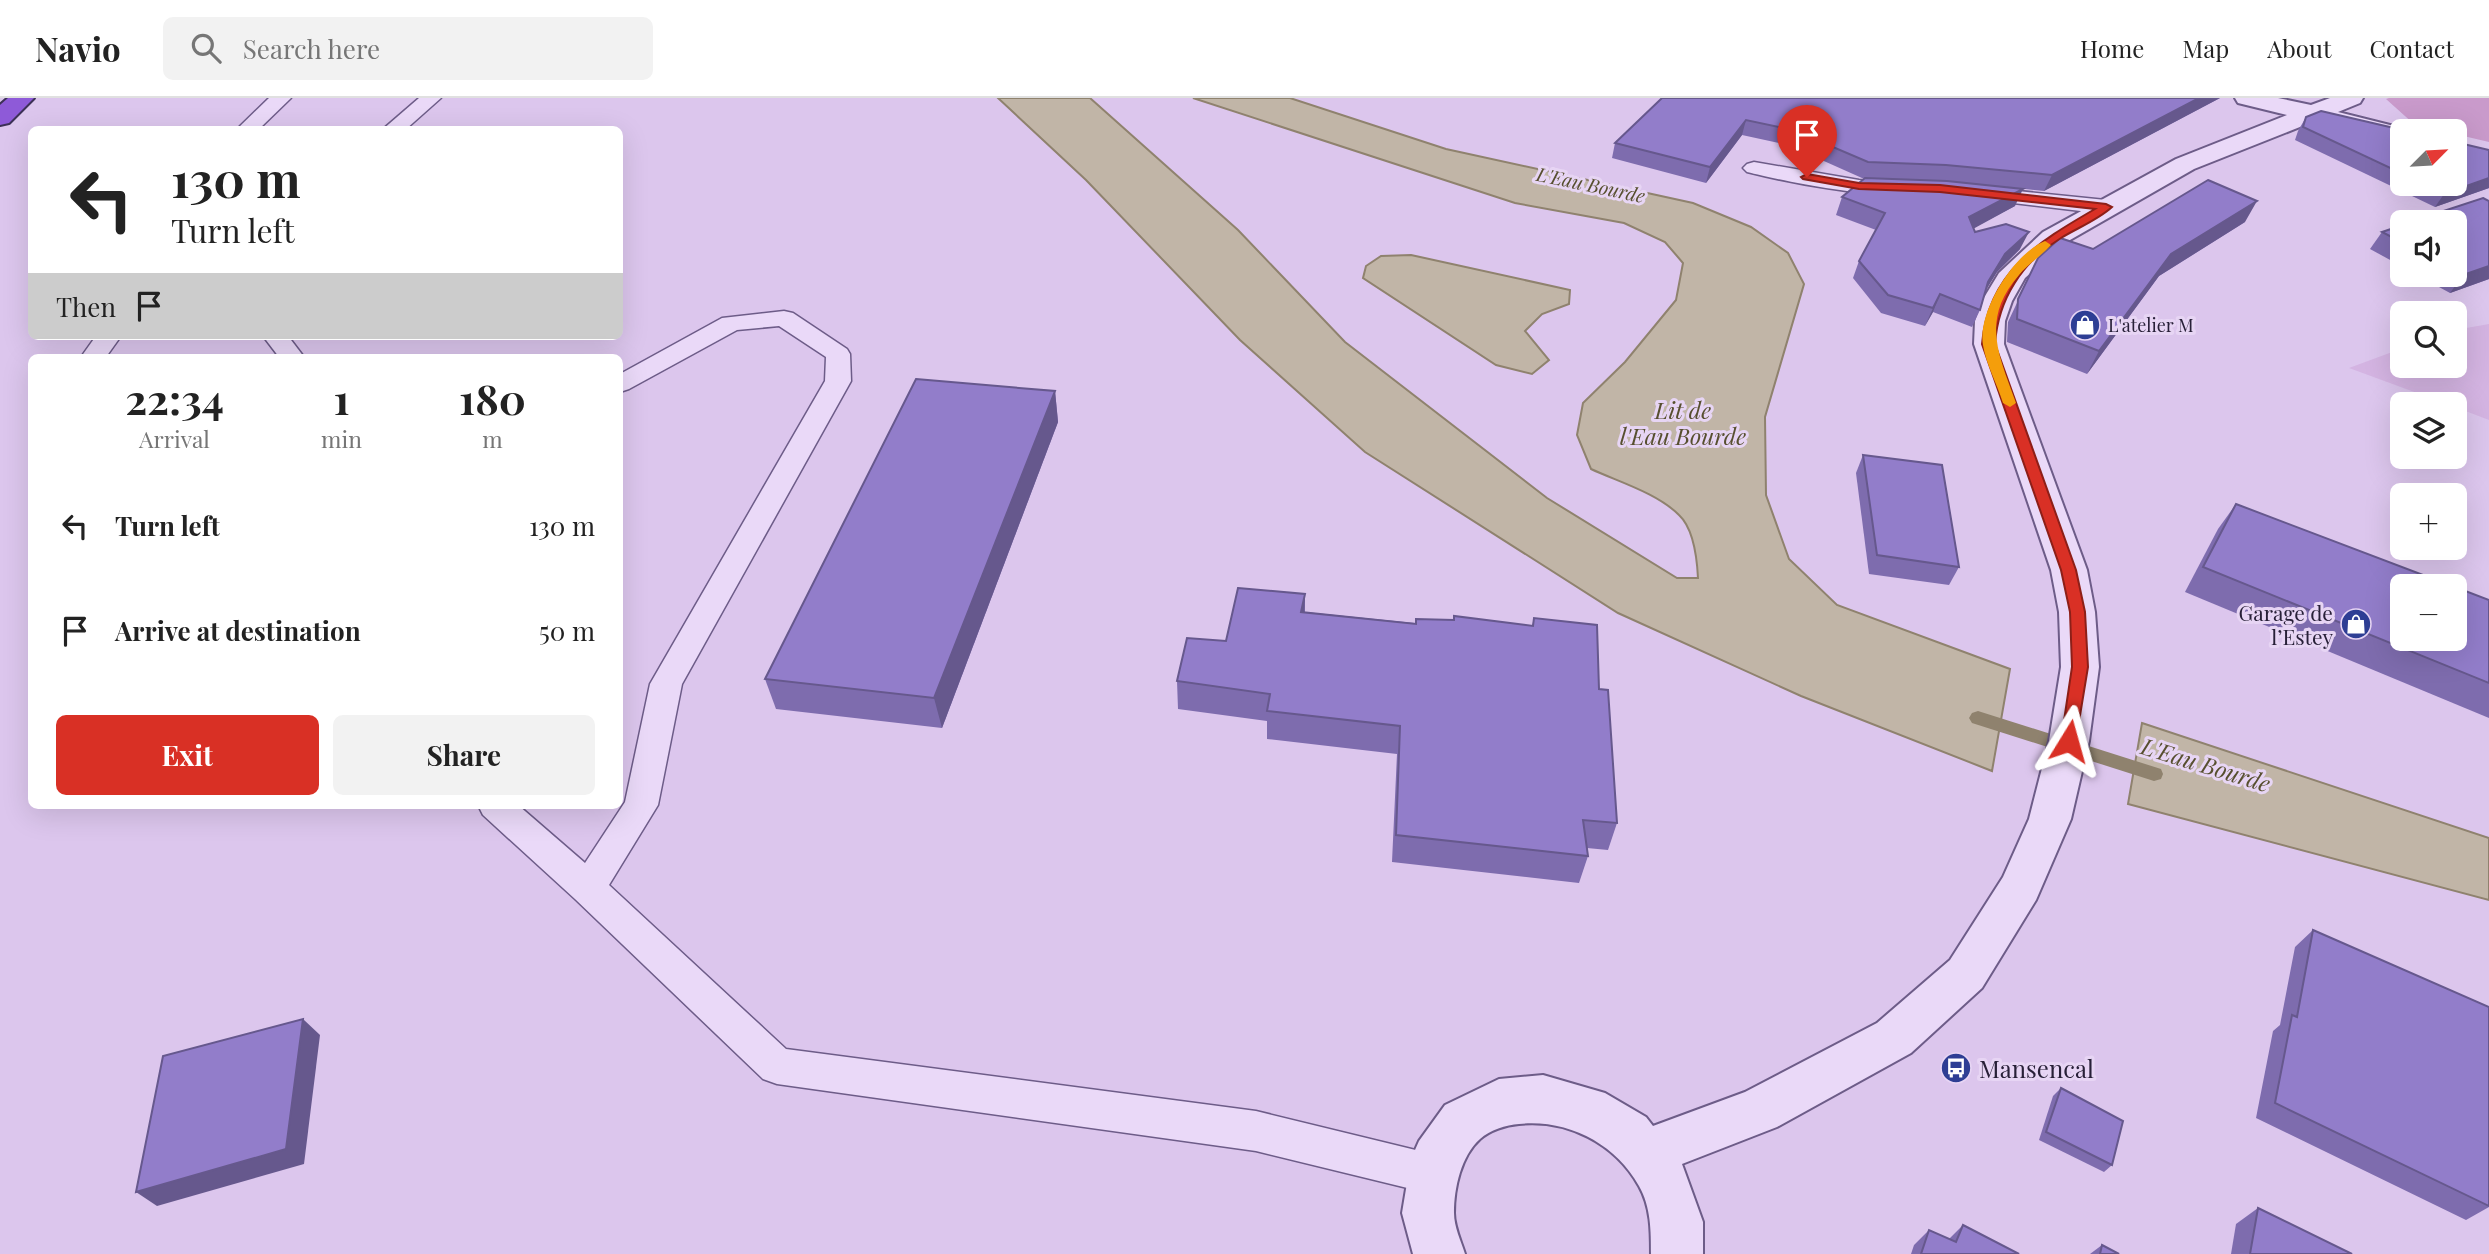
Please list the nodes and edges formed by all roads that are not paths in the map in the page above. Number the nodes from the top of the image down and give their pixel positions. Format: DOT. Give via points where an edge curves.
graph roads {
  1 [pos="22,98"];
  2 [pos="281,98"];
  3 [pos="431,98"];
  4 [pos="2247,98"];
  5 [pos="2351,98"];
  6 [pos="2314,114"];
  7 [pos="0,118"];
  8 [pos="250,126"];
  9 [pos="397,126"];
  10 [pos="2390,131"];
  11 [pos="1754,168"];
  12 [pos="1926,188"];
  13 [pos="1952,190"];
  14 [pos="2106,207"];
  15 [pos="106,340"];
  16 [pos="278,340"];
  17 [pos="95,354"];
  18 [pos="290,354"];
  19 [pos="623,382"];
  20 [pos="499,809"];
  21 [pos="588,888"];
  22 [pos="1647,1153"];
  23 [pos="1432,1174"];
  24 [pos="1439,1254"];
  25 [pos="1677,1254"];
  1 -- 7 [label="highway"];
  2 -- 8 [label="lane"];
  3 -- 9 [label="lane"];
  4 -- 6 [label="street"];
  5 -- 6 [label="street"];
  6 -- 10 [label="street"];
  6 -- 14 [label="street" via="2185,164"];
  11 -- 12 [label="lane" via="1859,186"];
  13 -- 14 [label="lane"];
  14 -- 22 [label="street" via="2053,238 2013,273 1990,321 1989,344 2069,570 2077,612 2080,667 2069,741 2050,819 2021,887 1966,974 1894,1038 1760,1110"];
  15 -- 17 [label="lane"];
  16 -- 18 [label="lane"];
  19 -- 21 [label="lane" via="731,323 784,318 838,354 838,382 666,684 641,805"];
  20 -- 21 [label="lane"];
  21 -- 23 [label="lane" via="776,1066 1256,1131"];
  22 -- 23 [label="street" via="1617,1124 1581,1104 1542,1096 1505,1099 1471,1115 1446,1140"];
  22 -- 25 [label="street" via="1668,1186 1678,1223"];
  23 -- 24 [label="street" via="1428,1215"];
}
